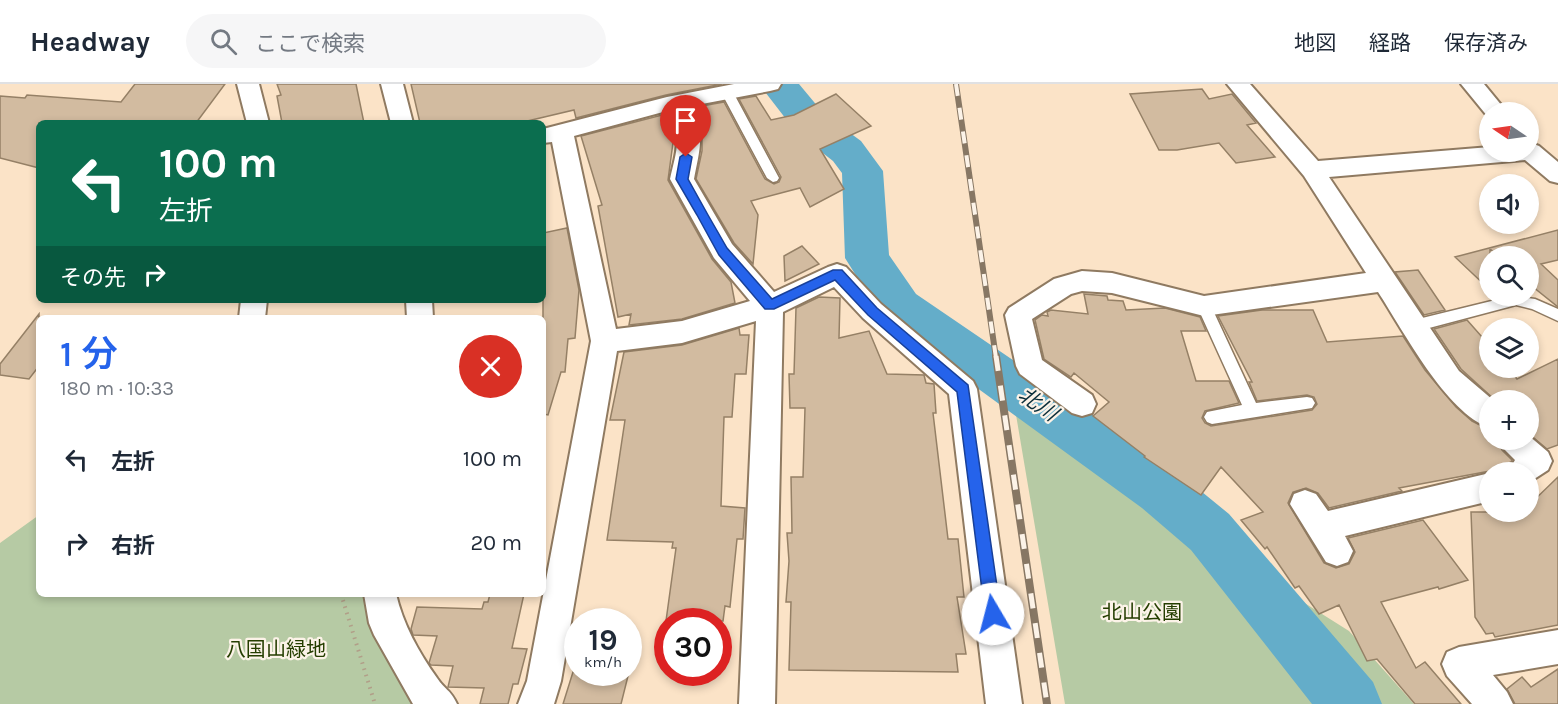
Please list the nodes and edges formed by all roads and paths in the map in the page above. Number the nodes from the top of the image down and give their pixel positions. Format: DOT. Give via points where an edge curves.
graph roads {
  1 [pos="248,84"];
  2 [pos="392,84"];
  3 [pos="1238,84"];
  4 [pos="1472,84"];
  5 [pos="748,87"];
  6 [pos="1487,102"];
  7 [pos="667,105"];
  8 [pos="257,120"];
  9 [pos="401,120"];
  10 [pos="553,135"];
  11 [pos="1479,155"];
  12 [pos="1539,159"];
  13 [pos="1312,170"];
  14 [pos="1558,175"];
  15 [pos="773,178"];
  16 [pos="1384,281"];
  17 [pos="770,306"];
  18 [pos="1204,306"];
  19 [pos="1558,315"];
  20 [pos="1414,326"];
  21 [pos="605,341"];
  22 [pos="1307,403"];
  23 [pos="1082,404"];
  24 [pos="1479,407"];
  25 [pos="1252,411"];
  26 [pos="1212,417"];
  27 [pos="1525,450"];
  28 [pos="1536,462"];
  29 [pos="1479,490"];
  30 [pos="1320,527"];
  31 [pos="342,597"];
  32 [pos="381,597"];
  33 [pos="1558,647"];
  34 [pos="375,704"];
  35 [pos="440,704"];
  36 [pos="536,704"];
  37 [pos="757,704"];
  38 [pos="1004,704"];
  39 [pos="1495,704"];
  1 -- 8 [label="street"];
  2 -- 9 [label="street"];
  3 -- 13 [label="street"];
  4 -- 6 [label="street"];
  5 -- 7 [label="street"];
  5 -- 15 [label="lane"];
  7 -- 10 [label="street"];
  7 -- 17 [label="street" via="683,116 690,136 682,179 723,251"];
  10 -- 21 [label="street"];
  11 -- 13 [label="street"];
  12 -- 14 [label="street"];
  13 -- 16 [label="street"];
  16 -- 18 [label="street"];
  16 -- 20 [label="street"];
  17 -- 21 [label="street" via="682,332"];
  17 -- 37 [label="street"];
  17 -- 38 [label="street" via="837,274 872,311 963,389"];
  18 -- 23 [label="street" via="1112,283 1082,281 1063,286 1018,315 1030,366"];
  18 -- 25 [label="lane"];
  19 -- 20 [label="lane" via="1516,300"];
  20 -- 24 [label="street" via="1449,379"];
  21 -- 36 [label="street" via="544,681"];
  22 -- 25 [label="lane"];
  25 -- 26 [label="lane"];
  27 -- 28 [label="street"];
  29 -- 30 [label="street"];
  31 -- 34 [label="path"];
  32 -- 35 [label="street" via="386,623 426,693"];
  33 -- 39 [label="street" via="1459,664"];
}
